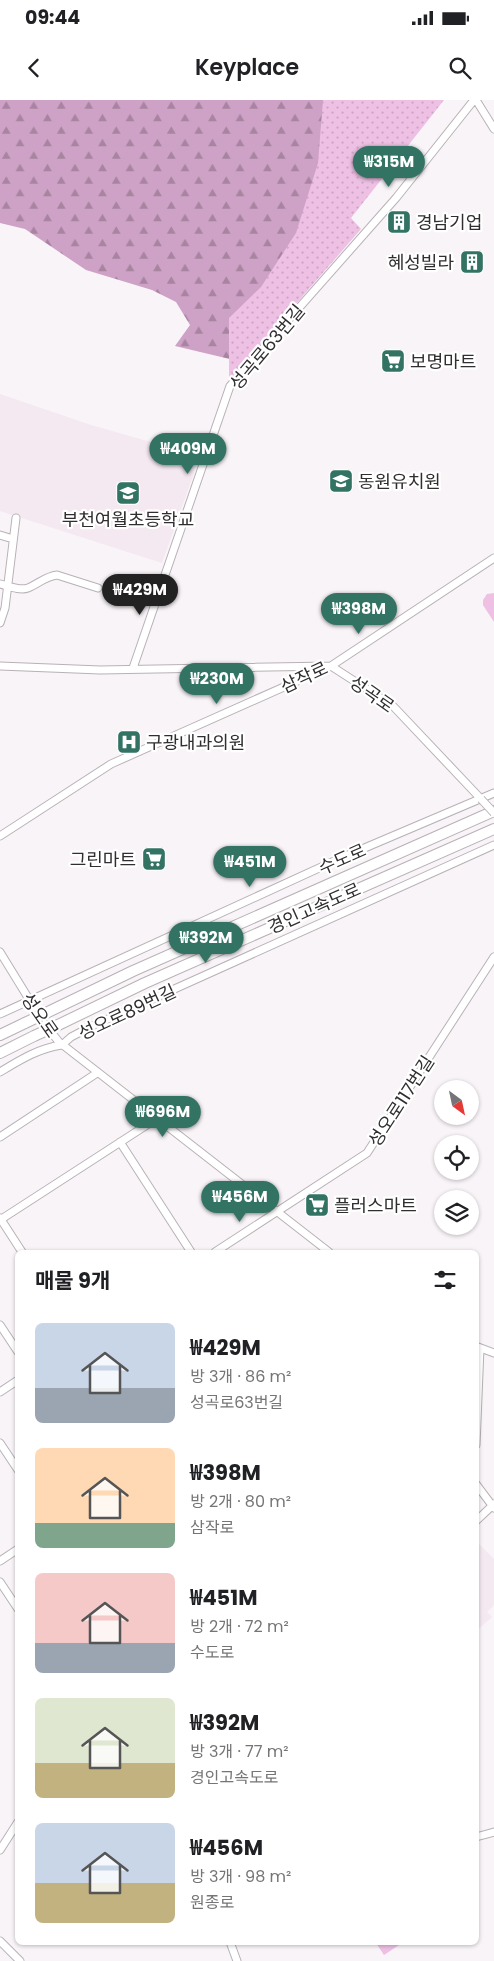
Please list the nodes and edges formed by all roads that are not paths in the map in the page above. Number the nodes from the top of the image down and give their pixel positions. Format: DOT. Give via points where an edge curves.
graph roads {
  1 [pos="478,101"];
  2 [pos="494,129"];
  3 [pos="16,518"];
  4 [pos="0,535"];
  5 [pos="13,539"];
  6 [pos="494,558"];
  7 [pos="4,585"];
  8 [pos="98,588"];
  9 [pos="0,623"];
  10 [pos="0,666"];
  11 [pos="331,666"];
  12 [pos="133,668"];
  13 [pos="494,793"];
  14 [pos="481,799"];
  15 [pos="494,812"];
  16 [pos="494,828"];
  17 [pos="0,836"];
  18 [pos="494,845"];
  19 [pos="0,952"];
  20 [pos="494,957"];
  21 [pos="29,1000"];
  22 [pos="0,1014"];
  23 [pos="0,1035"];
  24 [pos="62,1045"];
  25 [pos="0,1053"];
  26 [pos="0,1072"];
  27 [pos="97,1073"];
  28 [pos="156,1118"];
  29 [pos="0,1137"];
  30 [pos="120,1142"];
  31 [pos="277,1212"];
  32 [pos="0,1219"];
  33 [pos="21,1250"];
  34 [pos="190,1250"];
  35 [pos="218,1250"];
  36 [pos="326,1250"];
  37 [pos="0,1325"];
  38 [pos="479,1347"];
  39 [pos="15,1348"];
  40 [pos="494,1353"];
  41 [pos="15,1382"];
  42 [pos="0,1392"];
  43 [pos="0,1443"];
  44 [pos="15,1466"];
  45 [pos="479,1488"];
  46 [pos="493,1506"];
  47 [pos="479,1518"];
  48 [pos="15,1551"];
  49 [pos="0,1561"];
  50 [pos="0,1582"];
  51 [pos="15,1604"];
  52 [pos="15,1827"];
  53 [pos="494,1832"];
  54 [pos="479,1836"];
  55 [pos="0,1850"];
  56 [pos="0,1941"];
  57 [pos="231,1945"];
  58 [pos="20,1961"];
  59 [pos="237,1961"];
  1 -- 2 [label="street"];
  1 -- 12 [label="street, 성곡로63번길" via="230,386"];
  3 -- 5 [label="street"];
  4 -- 5 [label="street"];
  5 -- 7 [label="street"];
  6 -- 11 [label="street, 삼작로"];
  7 -- 8 [label="street" via="27,588 50,575 57,575"];
  7 -- 9 [label="street" via="5,608"];
  10 -- 12 [label="street, 성곡로" via="69,670"];
  11 -- 12 [label="street, 성곡로"];
  11 -- 14 [label="street, 성곡로" via="393,706"];
  11 -- 17 [label="street, 삼작로" via="111,764"];
  13 -- 14 [label="street, 수도로"];
  14 -- 15 [label="street, 성곡로, bridge"];
  14 -- 21 [label="street, 수도로" via="341,858"];
  15 -- 23 [label="highway, 경인고속도로, bridge" via="142,967"];
  16 -- 25 [label="highway, 경인고속도로, bridge" via="145,983"];
  18 -- 24 [label="street, 성오로89번길" via="90,1027"];
  19 -- 21 [label="street, 성오로"];
  20 -- 31 [label="street, 성오로117번길" via="368,1153"];
  21 -- 22 [label="street, 수도로"];
  21 -- 24 [label="street, 성오로"];
  24 -- 26 [label="street, 성오로89번길" via="31,1054"];
  24 -- 27 [label="street, 성오로"];
  27 -- 28 [label="street, 성오로"];
  27 -- 29 [label="street"];
  28 -- 30 [label="street"];
  28 -- 31 [label="street, 성오로"];
  30 -- 32 [label="street"];
  30 -- 34 [label="street"];
  31 -- 35 [label="street, 성오로117번길"];
  31 -- 36 [label="street, 성오로"];
  32 -- 33 [label="street"];
  37 -- 39 [label="street"];
  38 -- 40 [label="street"];
  41 -- 42 [label="street"];
  43 -- 44 [label="street"];
  45 -- 46 [label="street"];
  46 -- 47 [label="street"];
  48 -- 49 [label="street"];
  50 -- 51 [label="street"];
  52 -- 55 [label="street"];
  53 -- 54 [label="street"];
  56 -- 58 [label="street"];
  57 -- 59 [label="street"];
}
